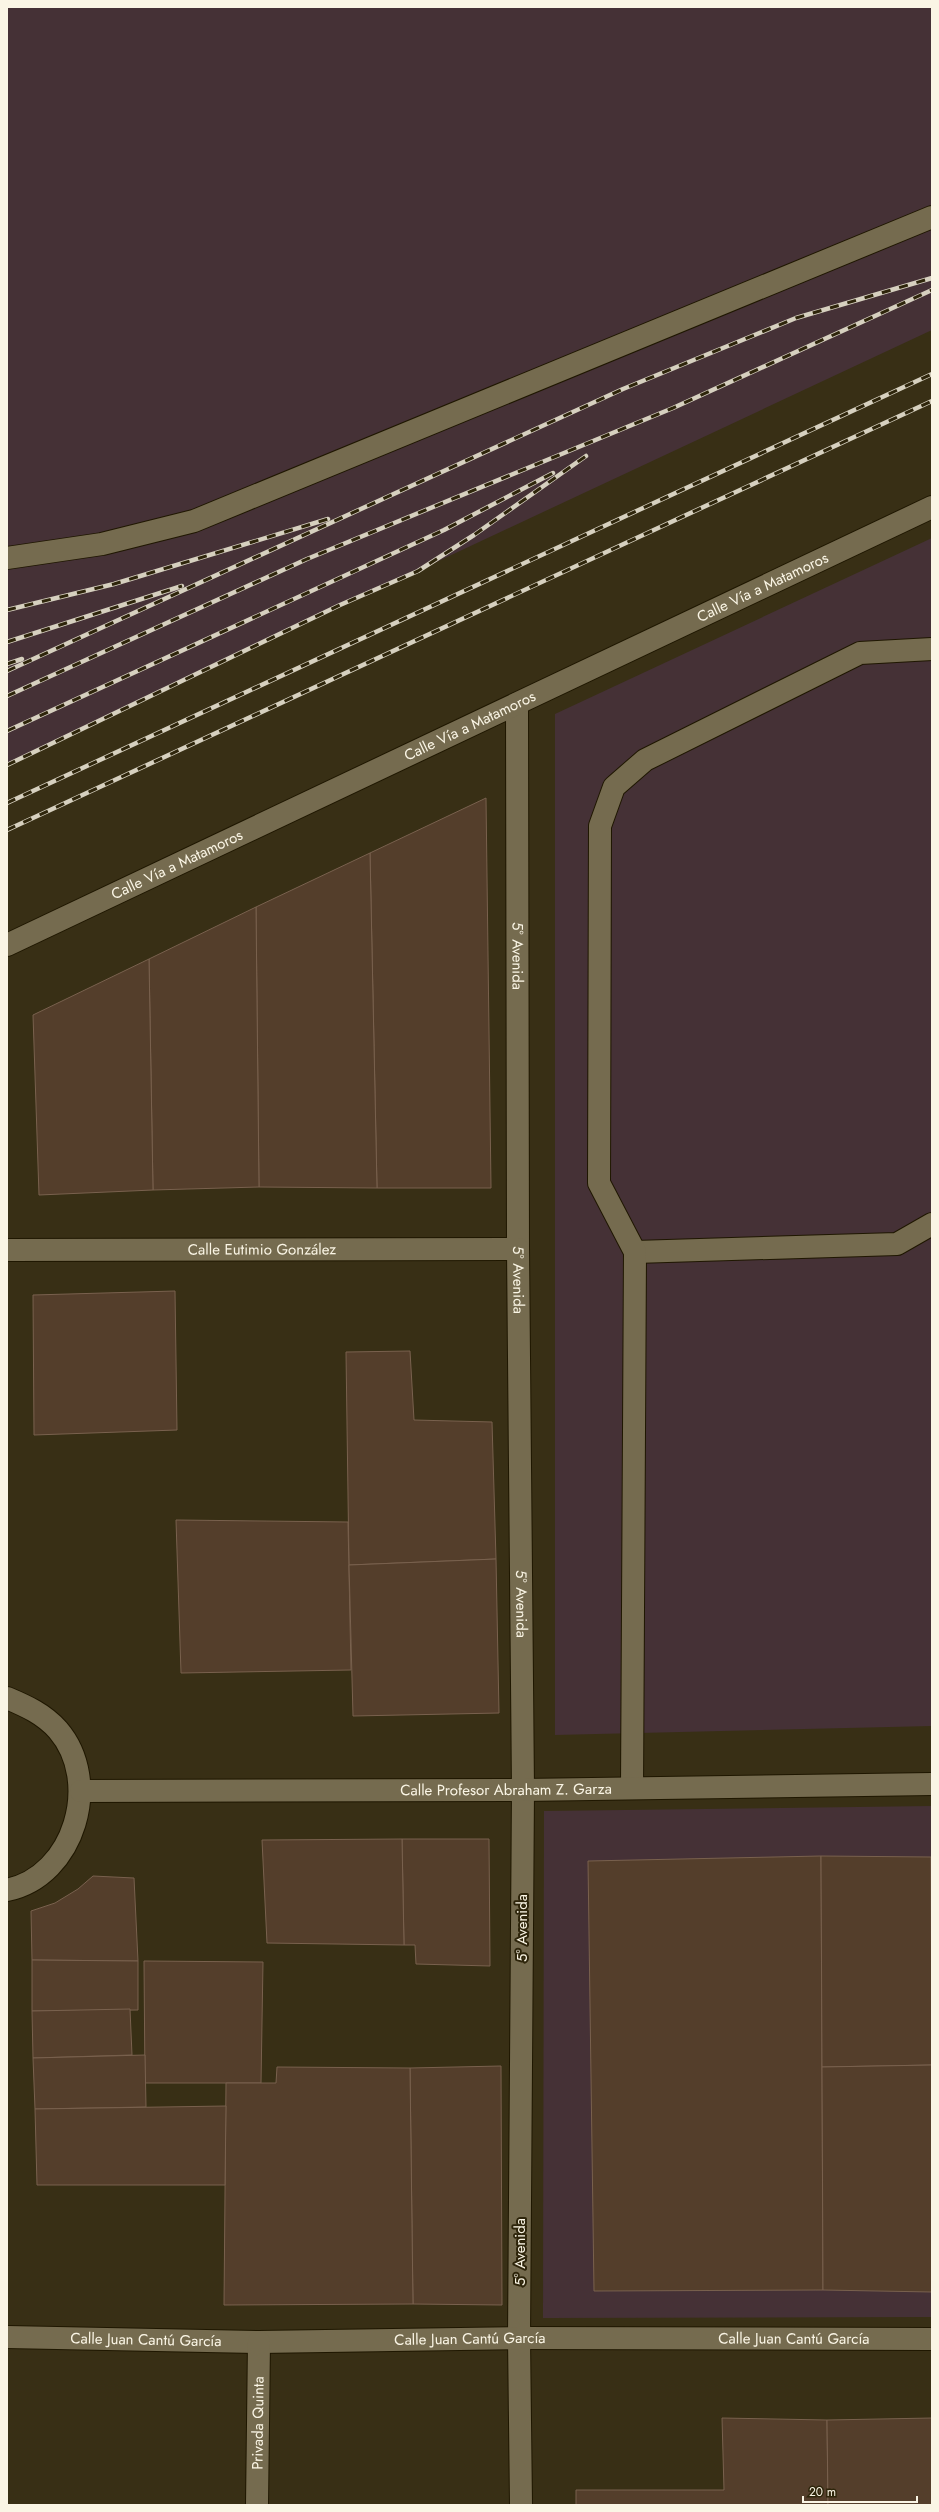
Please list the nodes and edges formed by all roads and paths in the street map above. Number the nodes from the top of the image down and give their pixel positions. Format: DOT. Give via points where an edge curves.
graph roads {
  1 [pos="932,217"];
  2 [pos="932,508"];
  3 [pos="7,558"];
  4 [pos="932,649"];
  5 [pos="517,704"];
  6 [pos="7,945"];
  7 [pos="932,1224"];
  8 [pos="518,1248"];
  9 [pos="7,1250"];
  10 [pos="635,1252"];
  11 [pos="7,1698"];
  12 [pos="932,1784"];
  13 [pos="632,1788"];
  14 [pos="523,1790"];
  15 [pos="81,1791"];
  16 [pos="7,1890"];
  17 [pos="7,2337"];
  18 [pos="519,2338"];
  19 [pos="932,2339"];
  20 [pos="259,2342"];
  21 [pos="257,2505"];
  22 [pos="521,2505"];
  1 -- 3 [label="street" via="194,521 102,544"];
  2 -- 5 [label="street, Calle Vía a Matamoros"];
  4 -- 10 [label="street" via="860,653 645,760 614,787 600,826 599,1183"];
  5 -- 6 [label="street, Calle Vía a Matamoros"];
  5 -- 8 [label="street, 5° Avenida"];
  7 -- 10 [label="street" via="897,1244"];
  8 -- 9 [label="street, Calle Eutimio González"];
  8 -- 14 [label="street, 5° Avenida"];
  10 -- 13 [label="street"];
  11 -- 15 [label="street" via="33,1709 58,1731 74,1759"];
  12 -- 13 [label="street, Calle Profesor Abraham Z. Garza"];
  13 -- 14 [label="street, Calle Profesor Abraham Z. Garza"];
  14 -- 15 [label="street, Calle Profesor Abraham Z. Garza"];
  14 -- 18 [label="street, 5° Avenida"];
  15 -- 16 [label="street" via="77,1823 63,1851 41,1874"];
  17 -- 20 [label="street, Calle Juan Cantú García"];
  18 -- 19 [label="street, Calle Juan Cantú García"];
  18 -- 20 [label="street, Calle Juan Cantú García"];
  18 -- 22 [label="street, 5° Avenida"];
  20 -- 21 [label="street, Privada Quinta"];
}
